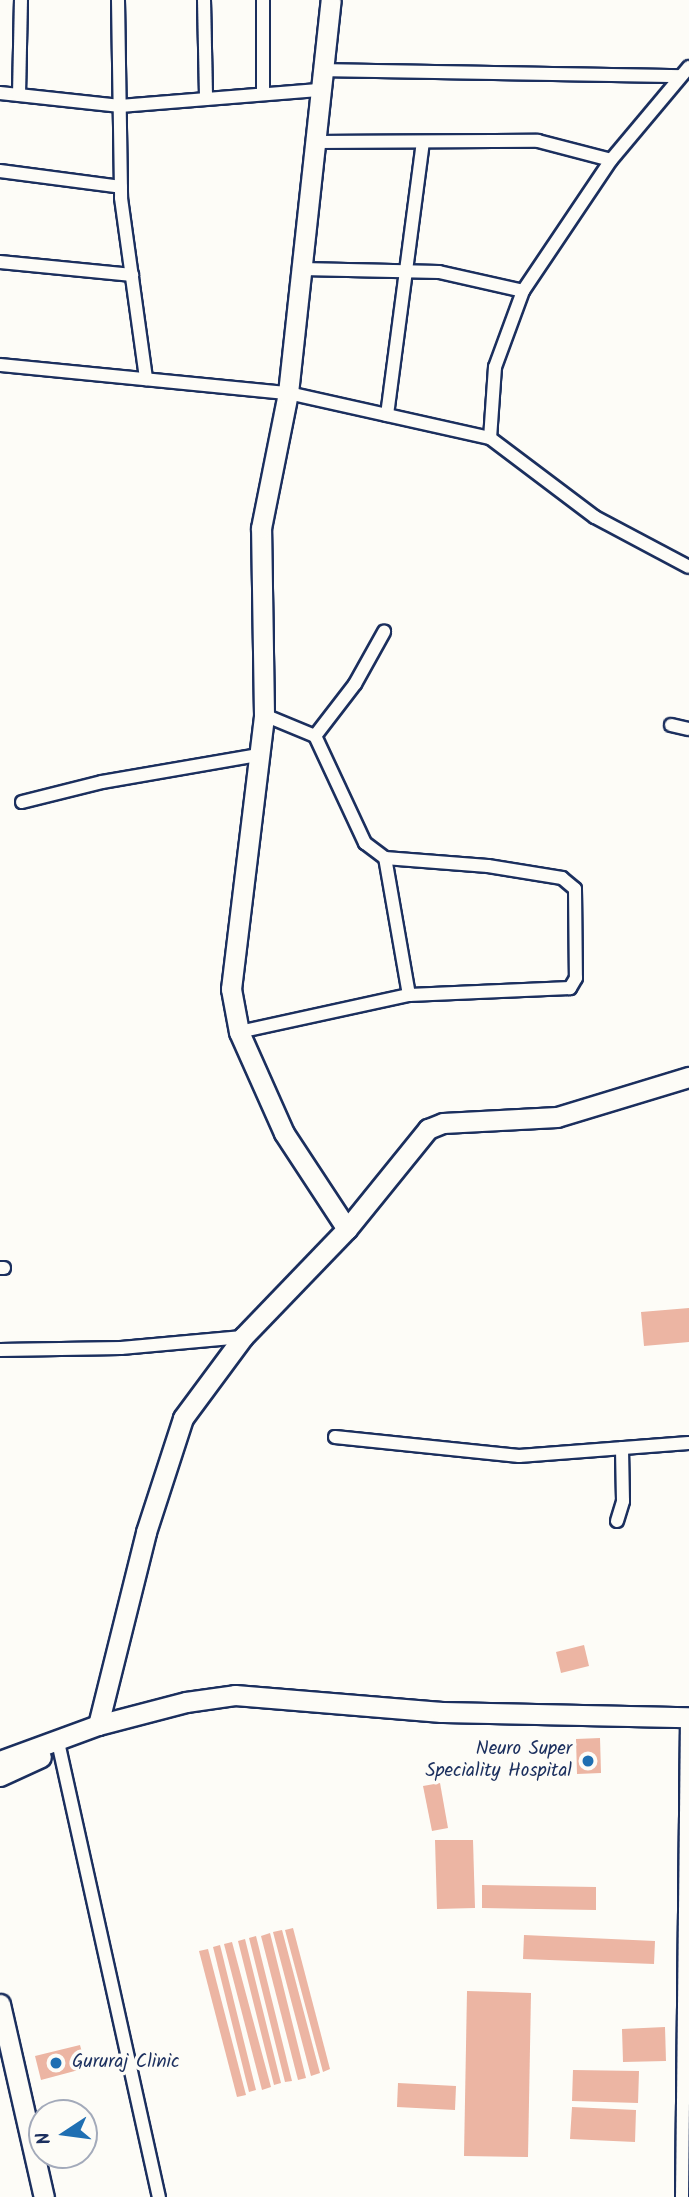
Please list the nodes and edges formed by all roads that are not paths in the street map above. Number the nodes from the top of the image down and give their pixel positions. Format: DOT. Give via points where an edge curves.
graph roads {
  1 [pos="21,0"];
  2 [pos="118,0"];
  3 [pos="204,0"];
  4 [pos="263,0"];
  5 [pos="331,0"];
  6 [pos="689,67"];
  7 [pos="323,70"];
  8 [pos="679,76"];
  9 [pos="321,90"];
  10 [pos="0,93"];
  11 [pos="263,94"];
  12 [pos="19,95"];
  13 [pos="206,99"];
  14 [pos="120,106"];
  15 [pos="315,142"];
  16 [pos="424,142"];
  17 [pos="611,160"];
  18 [pos="0,171"];
  19 [pos="121,187"];
  20 [pos="0,262"];
  21 [pos="302,269"];
  22 [pos="406,272"];
  23 [pos="132,275"];
  24 [pos="523,290"];
  25 [pos="0,365"];
  26 [pos="146,380"];
  27 [pos="288,393"];
  28 [pos="387,415"];
  29 [pos="490,438"];
  30 [pos="689,550"];
  31 [pos="686,566"];
  32 [pos="384,632"];
  33 [pos="264,715"];
  34 [pos="671,724"];
  35 [pos="689,729"];
  36 [pos="315,736"];
  37 [pos="258,755"];
  38 [pos="22,802"];
  39 [pos="385,858"];
  40 [pos="409,995"];
  41 [pos="239,1032"];
  42 [pos="689,1077"];
  43 [pos="347,1229"];
  44 [pos="243,1337"];
  45 [pos="0,1350"];
  46 [pos="335,1437"];
  47 [pos="689,1443"];
  48 [pos="622,1448"];
  49 [pos="617,1521"];
  50 [pos="688,1717"];
  51 [pos="98,1725"];
  52 [pos="58,1742"];
  53 [pos="0,1761"];
  54 [pos="0,1776"];
  55 [pos="0,2004"];
  56 [pos="44,2197"];
  57 [pos="159,2197"];
  58 [pos="682,2197"];
  1 -- 12 [label="street"];
  2 -- 14 [label="street"];
  3 -- 13 [label="street"];
  4 -- 11 [label="street"];
  5 -- 7 [label="main road"];
  6 -- 8 [label="street"];
  7 -- 8 [label="street"];
  7 -- 9 [label="main road"];
  8 -- 17 [label="street"];
  9 -- 11 [label="street"];
  9 -- 15 [label="main road"];
  10 -- 12 [label="street"];
  11 -- 13 [label="street"];
  12 -- 14 [label="street"];
  13 -- 14 [label="street"];
  14 -- 19 [label="street"];
  15 -- 16 [label="street"];
  15 -- 21 [label="main road"];
  16 -- 17 [label="street" via="538,141"];
  16 -- 22 [label="street"];
  17 -- 24 [label="street"];
  18 -- 19 [label="street"];
  19 -- 23 [label="street"];
  20 -- 23 [label="street"];
  21 -- 22 [label="street"];
  21 -- 27 [label="main road"];
  22 -- 24 [label="street" via="439,272"];
  22 -- 28 [label="street"];
  23 -- 26 [label="street"];
  24 -- 29 [label="street" via="495,367"];
  25 -- 26 [label="street"];
  26 -- 27 [label="street"];
  27 -- 28 [label="street"];
  27 -- 33 [label="main road" via="261,528"];
  28 -- 29 [label="street"];
  29 -- 31 [label="street" via="595,517"];
  30 -- 31 [label="street"];
  32 -- 36 [label="street" via="355,684"];
  33 -- 36 [label="street"];
  33 -- 37 [label="main road"];
  34 -- 35 [label="street"];
  36 -- 39 [label="street" via="365,843"];
  37 -- 38 [label="street" via="102,782"];
  37 -- 41 [label="main road" via="231,989"];
  39 -- 40 [label="street"];
  39 -- 40 [label="street" via="488,866 562,878 575,889 576,978 564,992"];
  40 -- 41 [label="street"];
  41 -- 43 [label="main road" via="284,1133"];
  42 -- 43 [label="main road" via="557,1117 443,1123 428,1129"];
  43 -- 44 [label="main road"];
  44 -- 45 [label="street" via="121,1348"];
  44 -- 51 [label="main road" via="183,1418 146,1532"];
  46 -- 48 [label="street" via="519,1456"];
  47 -- 48 [label="street"];
  48 -- 49 [label="street" via="623,1502"];
  50 -- 51 [label="main road" via="441,1712 235,1695 186,1702"];
  50 -- 58 [label="street"];
  51 -- 52 [label="main road"];
  52 -- 53 [label="main road"];
  52 -- 54 [label="main road" via="39,1759"];
  52 -- 57 [label="street"];
  55 -- 56 [label="main road"];
}
